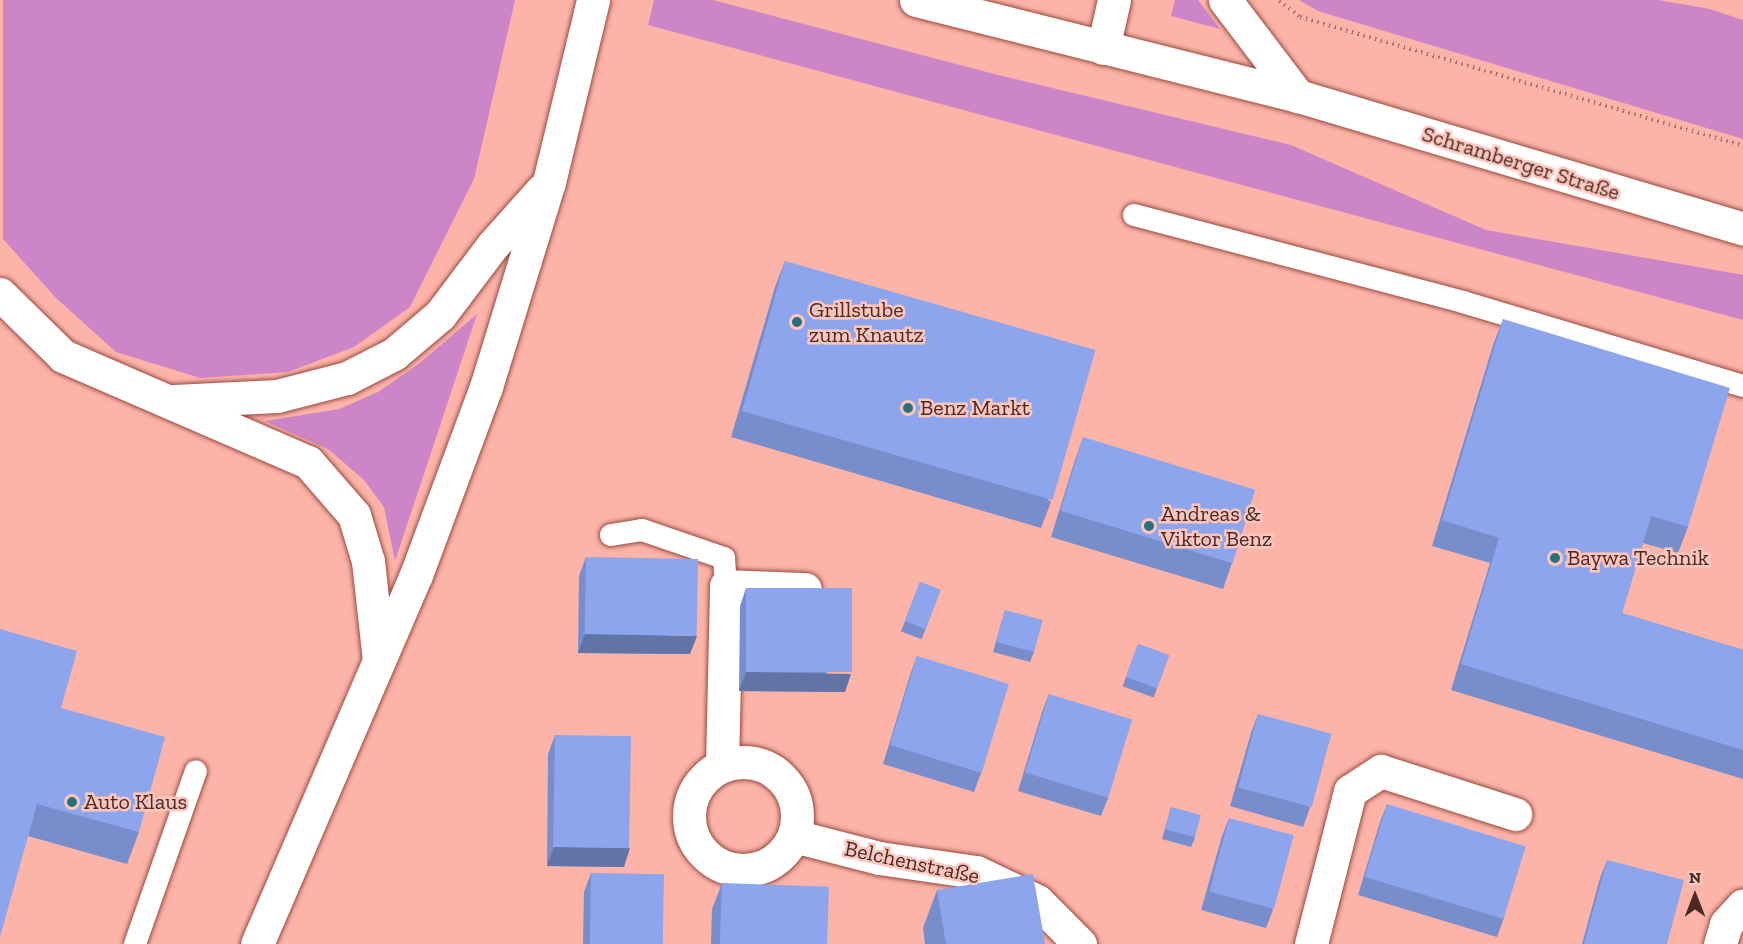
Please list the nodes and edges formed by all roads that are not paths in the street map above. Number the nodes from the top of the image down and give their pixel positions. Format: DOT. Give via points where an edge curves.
graph roads {
  1 [pos="593,0"];
  2 [pos="916,0"];
  3 [pos="1114,0"];
  4 [pos="1225,0"];
  5 [pos="1103,48"];
  6 [pos="1298,96"];
  7 [pos="549,182"];
  8 [pos="1134,215"];
  9 [pos="1743,229"];
  10 [pos="0,294"];
  11 [pos="1743,386"];
  12 [pos="166,401"];
  13 [pos="611,535"];
  14 [pos="726,586"];
  15 [pos="820,590"];
  16 [pos="379,662"];
  17 [pos="722,766"];
  18 [pos="196,771"];
  19 [pos="1515,814"];
  20 [pos="794,836"];
  21 [pos="1743,904"];
  22 [pos="135,944"];
  23 [pos="257,944"];
  24 [pos="1080,944"];
  25 [pos="1311,944"];
  26 [pos="1720,944"];
  1 -- 7 [label="main road"];
  2 -- 5 [label="main road, Schramberger Straße"];
  3 -- 5 [label="main road"];
  4 -- 6 [label="main road"];
  5 -- 6 [label="main road, Schramberger Straße"];
  6 -- 9 [label="main road, Schramberger Straße"];
  7 -- 12 [label="main road" via="493,245 440,315 394,354 347,378 277,396"];
  7 -- 16 [label="main road" via="486,387"];
  8 -- 11 [label="lane" via="1463,302"];
  10 -- 12 [label="main road" via="63,356"];
  12 -- 16 [label="main road" via="308,462 354,515 368,561"];
  13 -- 14 [label="lane" via="642,530 724,558"];
  14 -- 15 [label="main road"];
  14 -- 17 [label="main road"];
  16 -- 23 [label="main road"];
  17 -- 20 [label="main road" via="759,764 776,772 796,802"];
  17 -- 20 [label="main road" via="706,777 689,809 690,828 709,858 724,867 757,868 773,861"];
  18 -- 22 [label="lane"];
  19 -- 25 [label="main road" via="1381,771 1350,791"];
  20 -- 24 [label="main road, Belchenstraße" via="879,858 976,872 1036,901"];
  21 -- 26 [label="main road" via="1726,924"];
}
